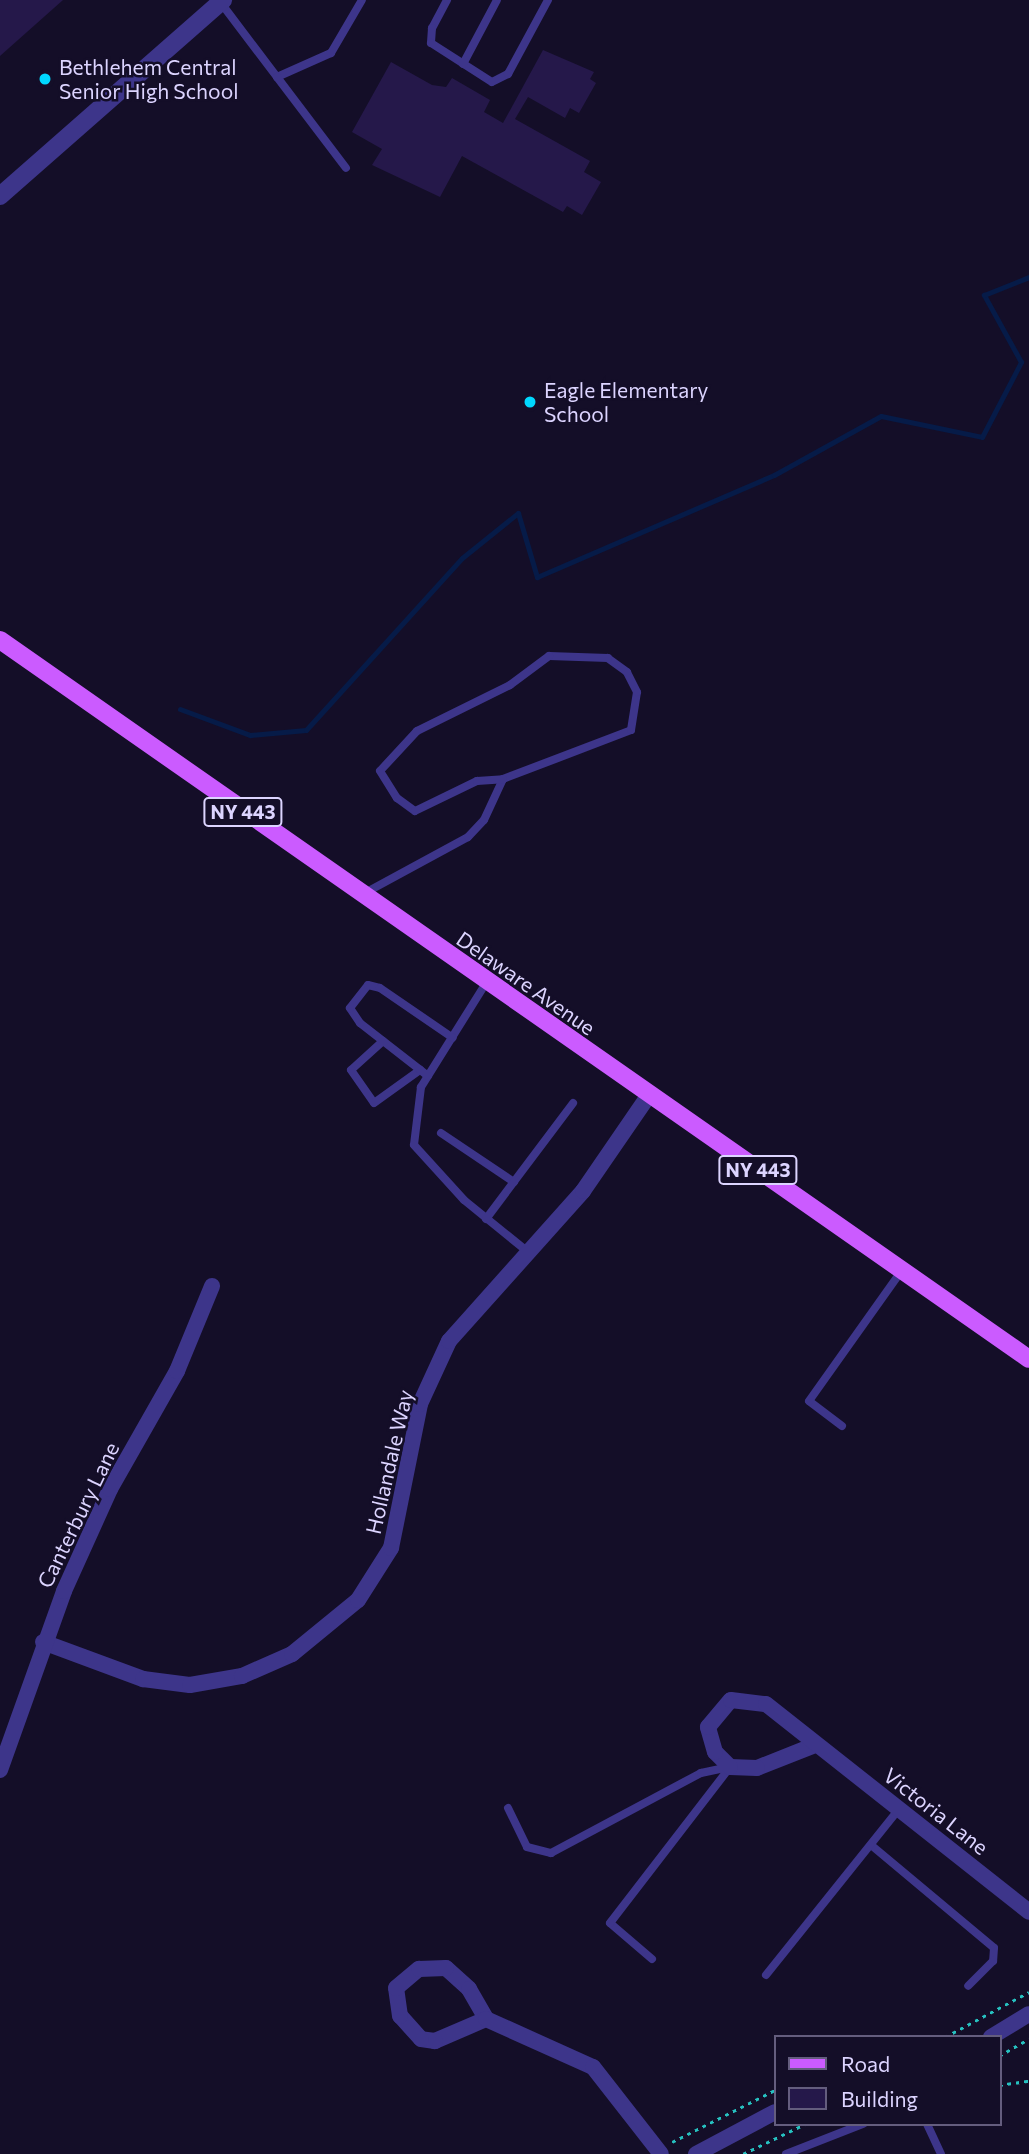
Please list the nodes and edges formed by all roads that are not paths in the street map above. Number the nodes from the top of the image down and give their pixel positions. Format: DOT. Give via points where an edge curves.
graph roads {
  1 [pos="362,0"];
  2 [pos="447,0"];
  3 [pos="498,0"];
  4 [pos="548,0"];
  5 [pos="222,1"];
  6 [pos="463,64"];
  7 [pos="277,77"];
  8 [pos="346,168"];
  9 [pos="0,196"];
  10 [pos="0,640"];
  11 [pos="503,779"];
  12 [pos="360,895"];
  13 [pos="486,983"];
  14 [pos="453,1038"];
  15 [pos="383,1041"];
  16 [pos="420,1070"];
  17 [pos="428,1076"];
  18 [pos="649,1095"];
  19 [pos="573,1103"];
  20 [pos="441,1133"];
  21 [pos="514,1182"];
  22 [pos="485,1219"];
  23 [pos="528,1252"];
  24 [pos="902,1270"];
  25 [pos="212,1286"];
  26 [pos="1029,1359"];
  27 [pos="842,1426"];
  28 [pos="43,1642"];
  29 [pos="815,1745"];
  30 [pos="730,1768"];
  31 [pos="0,1770"];
  32 [pos="508,1808"];
  33 [pos="900,1808"];
  34 [pos="871,1845"];
  35 [pos="1029,1912"];
  36 [pos="652,1959"];
  37 [pos="766,1975"];
  38 [pos="968,1986"];
  39 [pos="1029,2014"];
  40 [pos="486,2019"];
  41 [pos="994,2035"];
  42 [pos="774,2113"];
  43 [pos="858,2126"];
  44 [pos="928,2126"];
  45 [pos="659,2151"];
  46 [pos="696,2154"];
  47 [pos="786,2154"];
  48 [pos="941,2154"];
  1 -- 7 [label="lane" via="331,53"];
  2 -- 6 [label="lane" via="432,27 431,43"];
  3 -- 6 [label="lane"];
  4 -- 6 [label="lane" via="500,81"];
  5 -- 7 [label="lane"];
  5 -- 9 [label="street"];
  7 -- 8 [label="lane"];
  10 -- 12 [label="main road, Delaware Avenue / NY 443"];
  11 -- 11 [label="lane" via="631,730 637,692 627,673 608,658 548,656 510,685 417,731 380,771 397,798 415,811 477,780"];
  11 -- 12 [label="lane" via="484,820 468,837"];
  12 -- 13 [label="main road, Delaware Avenue / NY 443"];
  13 -- 14 [label="lane"];
  13 -- 18 [label="main road, Delaware Avenue / NY 443"];
  14 -- 15 [label="lane" via="368,985 350,1007"];
  14 -- 17 [label="lane"];
  15 -- 16 [label="lane"];
  15 -- 16 [label="lane" via="351,1070 374,1103"];
  16 -- 17 [label="lane"];
  17 -- 22 [label="lane" via="415,1105 414,1144"];
  18 -- 23 [label="street, Hollandale Way" via="583,1191"];
  18 -- 24 [label="main road, Delaware Avenue / NY 443"];
  19 -- 21 [label="lane"];
  20 -- 21 [label="lane"];
  21 -- 22 [label="lane"];
  22 -- 23 [label="lane"];
  23 -- 28 [label="street, Hollandale Way" via="449,1341 420,1404 391,1548 358,1600 326,1630 242,1676 190,1685 143,1679"];
  24 -- 26 [label="main road, Delaware Avenue / NY 443"];
  24 -- 27 [label="lane" via="809,1401"];
  25 -- 28 [label="street, Canterbury Lane"];
  28 -- 31 [label="street, Canterbury Lane"];
  29 -- 30 [label="street" via="757,1768"];
  29 -- 30 [label="street, Victoria Lane" via="765,1704 731,1700 708,1727 715,1752"];
  29 -- 33 [label="street, Victoria Lane"];
  30 -- 32 [label="lane" via="701,1773 551,1853 527,1847"];
  30 -- 36 [label="lane" via="610,1923"];
  33 -- 34 [label="lane"];
  33 -- 35 [label="street, Victoria Lane"];
  34 -- 37 [label="lane"];
  34 -- 38 [label="lane" via="994,1948 993,1961"];
  39 -- 41 [label="street"];
  40 -- 40 [label="street" via="435,2041 421,2039 400,2016 396,1988 419,1969 446,1968 469,1989"];
  40 -- 45 [label="street" via="593,2067"];
  42 -- 46 [label="street"];
  43 -- 47 [label="lane"];
  44 -- 48 [label="lane"];
}
